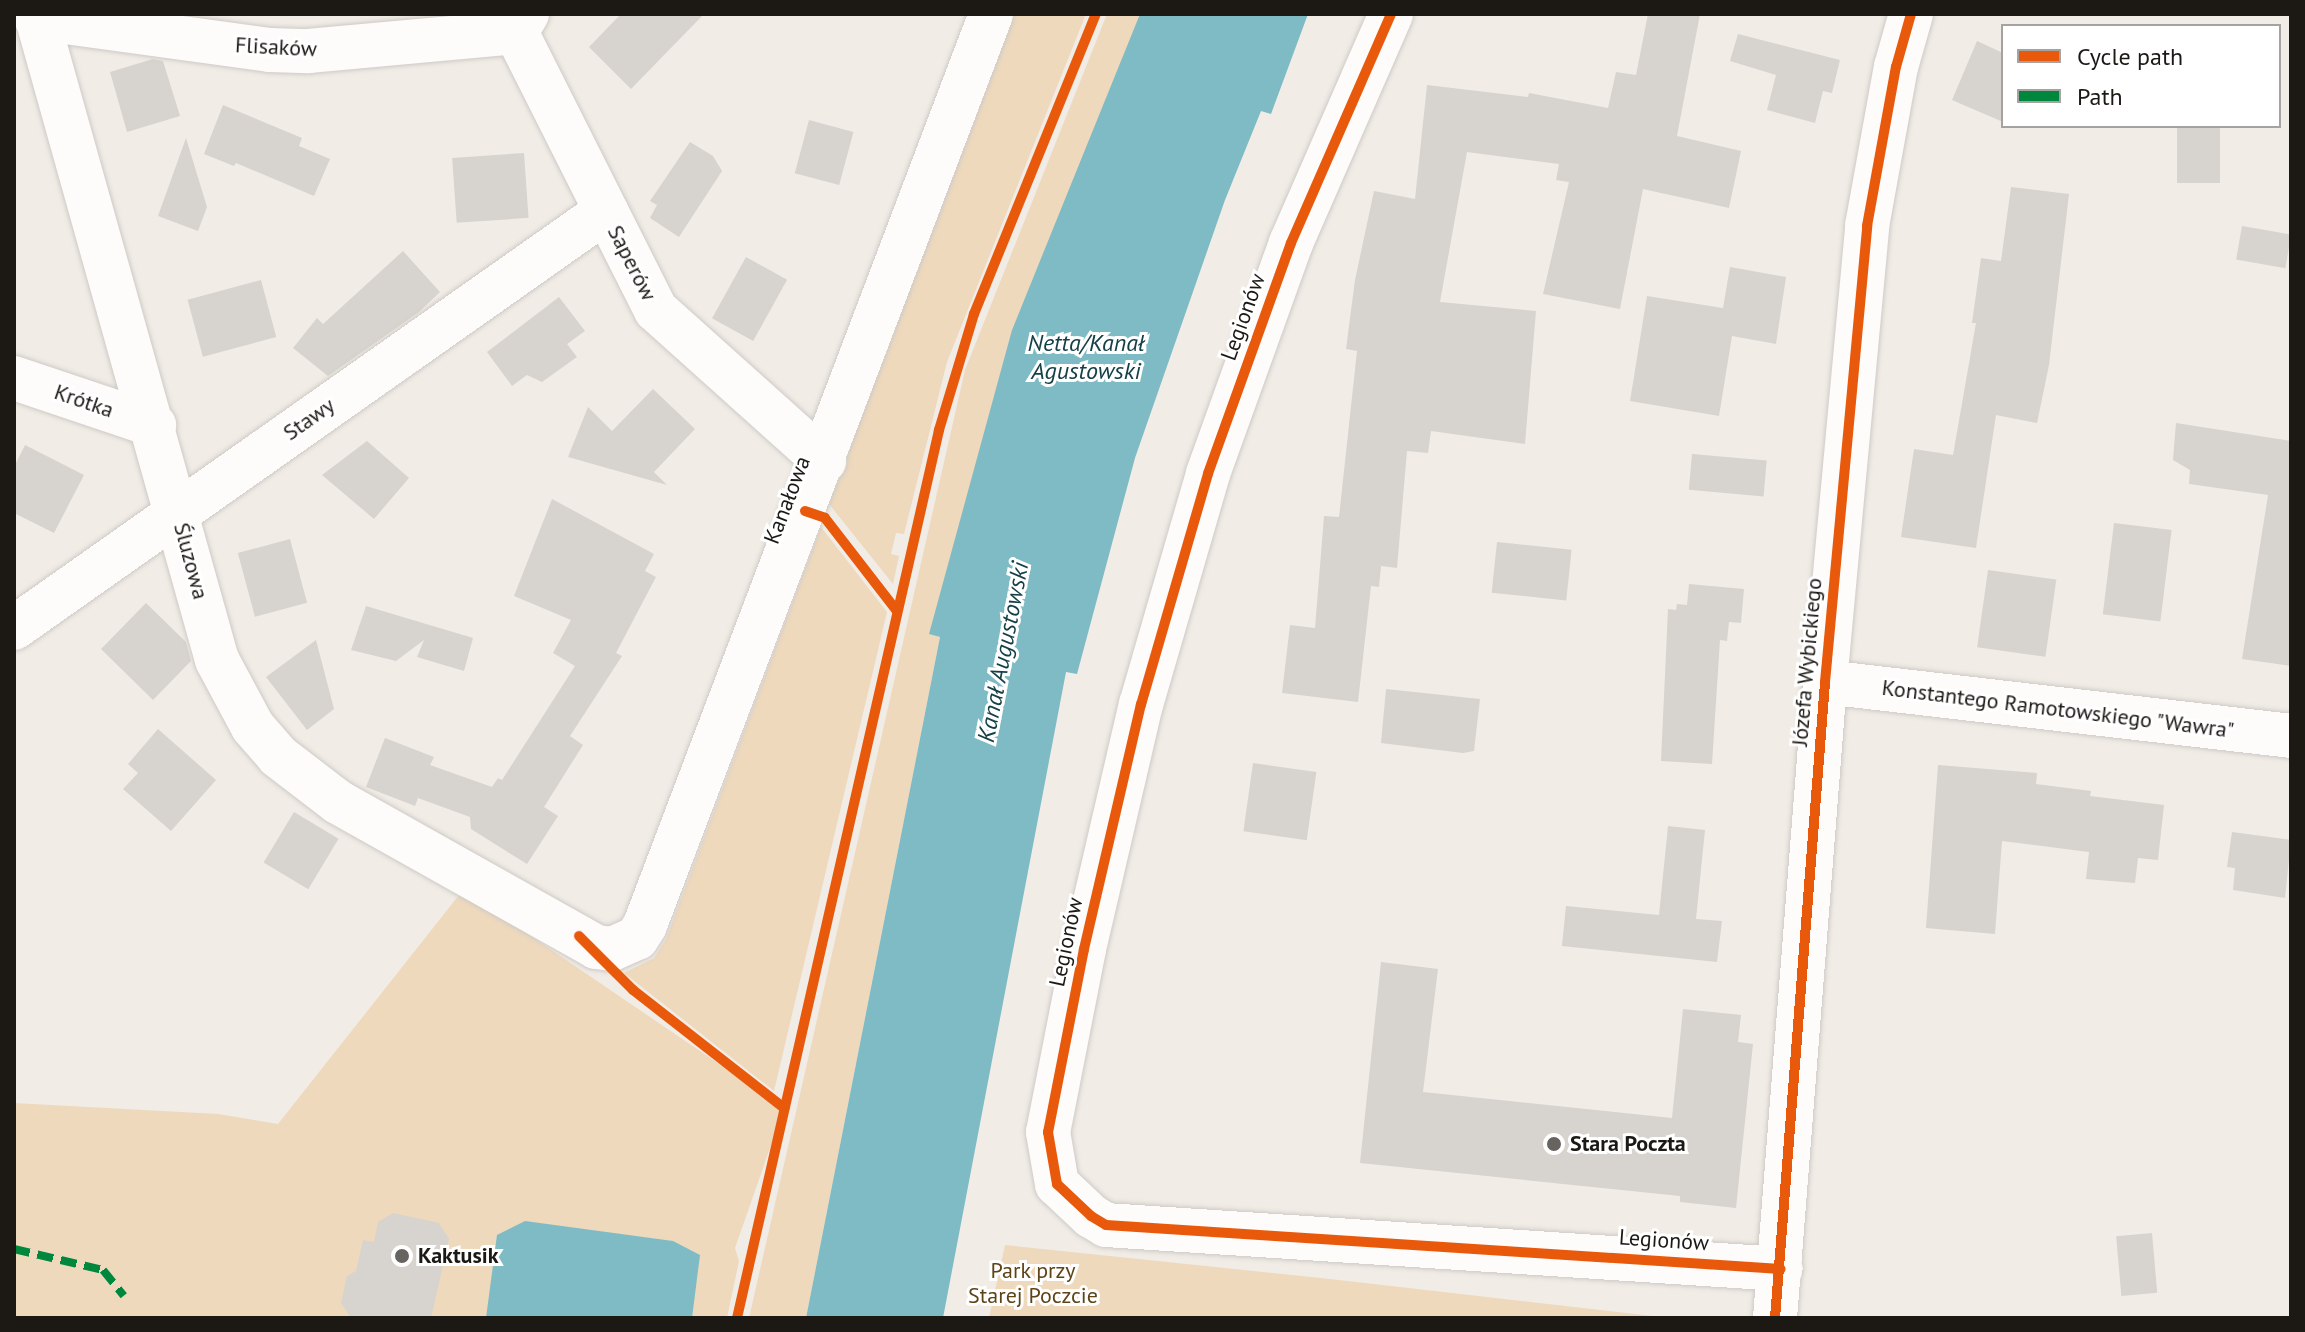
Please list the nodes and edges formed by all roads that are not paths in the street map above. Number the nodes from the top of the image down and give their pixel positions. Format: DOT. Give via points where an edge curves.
graph roads {
  1 [pos="991,14"];
  2 [pos="1391,14"];
  3 [pos="1911,14"];
  4 [pos="36,16"];
  5 [pos="522,23"];
  6 [pos="606,211"];
  7 [pos="14,378"];
  8 [pos="154,425"];
  9 [pos="824,461"];
  10 [pos="177,511"];
  11 [pos="14,628"];
  12 [pos="1825,682"];
  13 [pos="2291,736"];
  14 [pos="579,936"];
  15 [pos="1781,1269"];
  16 [pos="1775,1318"];
  1 -- 9 [label="street, Kanałowa"];
  2 -- 15 [label="street, Legionów" via="1291,243 1208,474 1141,704 1048,1132 1057,1184 1106,1225"];
  3 -- 12 [label="street, Józefa Wybickiego" via="1867,226"];
  4 -- 5 [label="street, Flisaków" via="308,51"];
  4 -- 8 [label="street, Śluzowa"];
  5 -- 6 [label="street, Saperów"];
  6 -- 9 [label="street, Saperów" via="656,310"];
  6 -- 10 [label="street, Stawy"];
  7 -- 8 [label="street, Krótka"];
  8 -- 10 [label="street, Śluzowa"];
  9 -- 14 [label="street, Kanałowa" via="645,925 637,938 612,949 596,947"];
  10 -- 11 [label="street, Stawy"];
  10 -- 14 [label="street, Śluzowa" via="217,660 253,727 278,756 338,802"];
  12 -- 13 [label="street, Konstantego Ramotowskiego \"Wawra\""];
  12 -- 15 [label="street, Józefa Wybickiego"];
  15 -- 16 [label="street, Józefa Wybickiego"];
}
